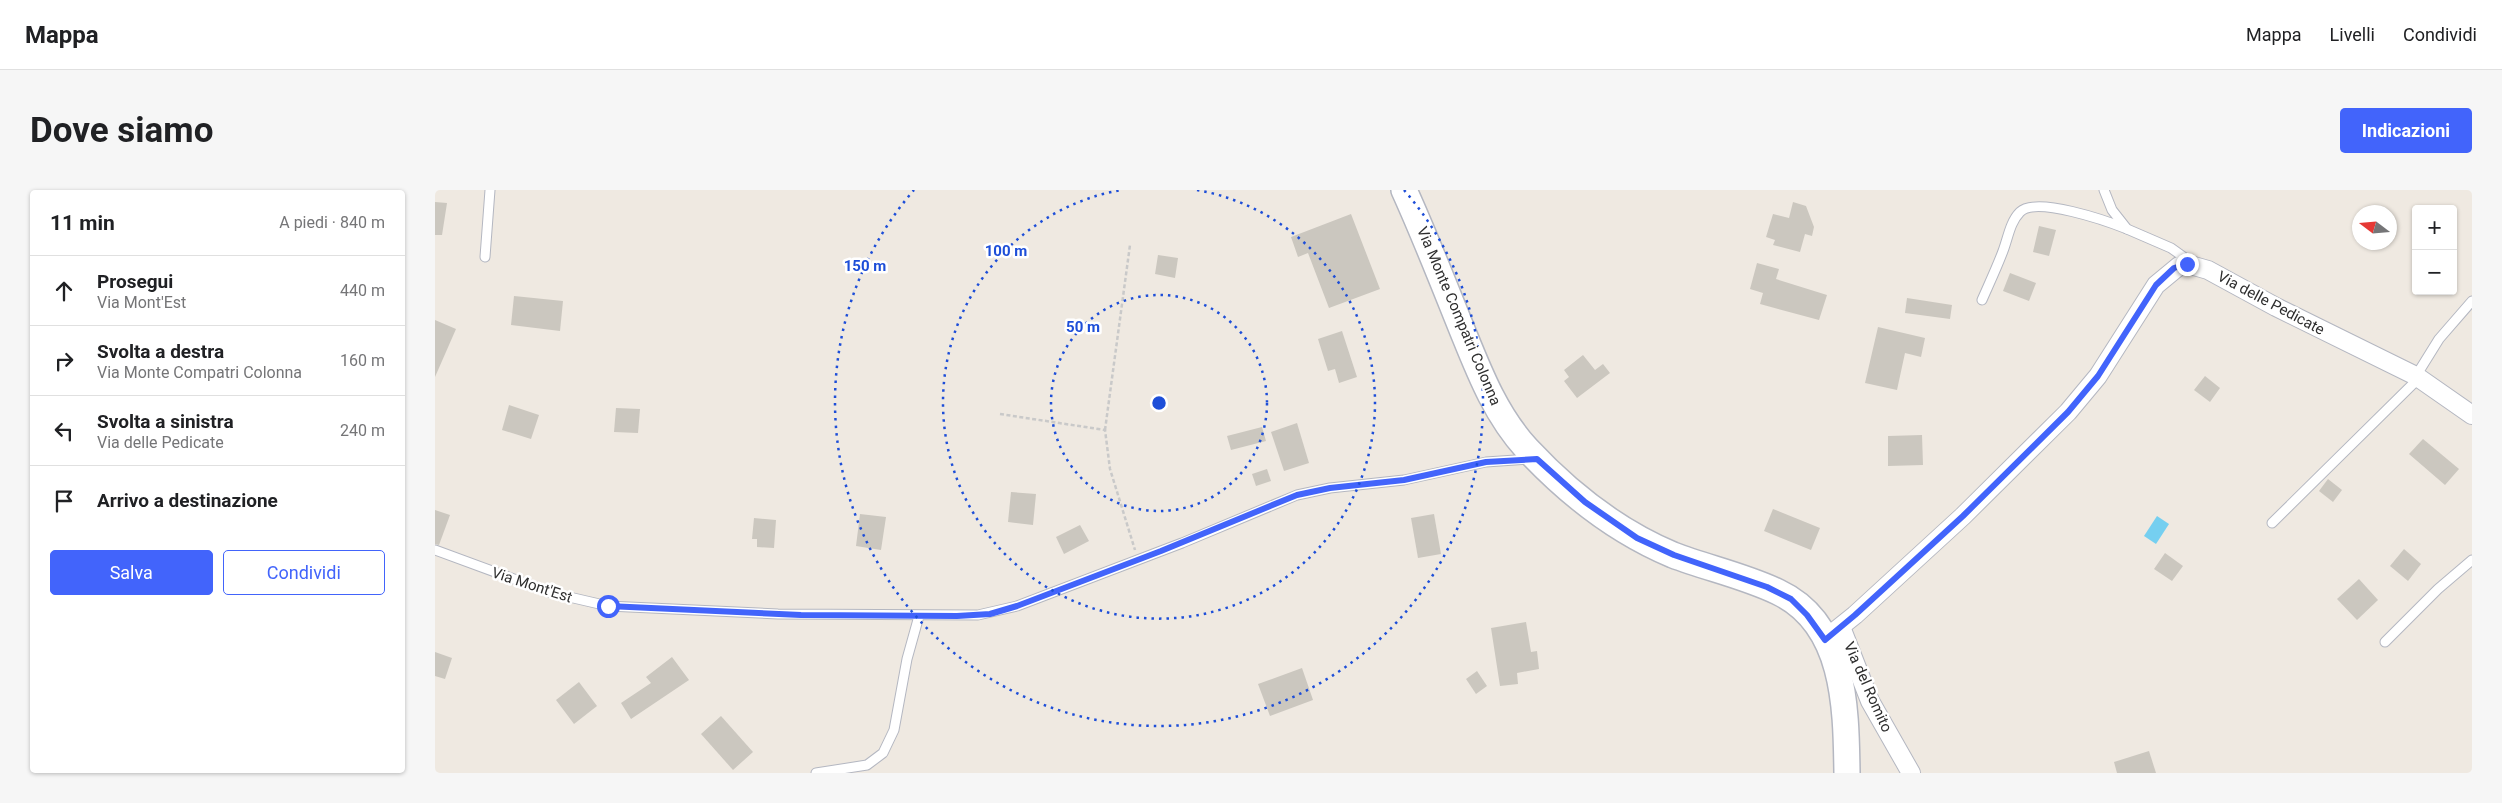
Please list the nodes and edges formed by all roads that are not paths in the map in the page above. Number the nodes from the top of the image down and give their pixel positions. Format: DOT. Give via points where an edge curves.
graph roads {
  1 [pos="490,190"];
  2 [pos="1404,190"];
  3 [pos="2103,190"];
  4 [pos="2127,229"];
  5 [pos="485,257"];
  6 [pos="2195,265"];
  7 [pos="1982,300"];
  8 [pos="2472,301"];
  9 [pos="2417,377"];
  10 [pos="2472,415"];
  11 [pos="1537,459"];
  12 [pos="2272,523"];
  13 [pos="435,550"];
  14 [pos="2472,560"];
  15 [pos="919,616"];
  16 [pos="1833,633"];
  17 [pos="2385,642"];
  18 [pos="816,773"];
  19 [pos="1847,773"];
  20 [pos="1911,773"];
  1 -- 5 [label="lane"];
  2 -- 11 [label="street, Via Monte Compatri Colonna" via="1487,389 1510,427"];
  3 -- 4 [label="lane"];
  4 -- 6 [label="lane" via="2171,248"];
  4 -- 7 [label="lane" via="2041,206 2025,208 2012,225"];
  6 -- 9 [label="street, Via delle Pedicate"];
  6 -- 16 [label="street" via="2179,266 2162,278 2149,293 2098,376 2068,412 1975,505"];
  8 -- 9 [label="lane" via="2439,339"];
  9 -- 10 [label="street, Via delle Pedicate"];
  9 -- 12 [label="lane"];
  11 -- 15 [label="lane, Via Mont'Est" via="1486,462 1404,480 1306,493 1001,611 966,616"];
  11 -- 16 [label="street, Via Monte Compatri Colonna" via="1581,499 1637,538 1674,555 1767,587 1791,599 1811,619"];
  13 -- 15 [label="lane, Via Mont'Est" via="544,590 597,604 757,614"];
  14 -- 17 [label="lane"];
  15 -- 18 [label="lane" via="907,659 894,730 883,753 867,765"];
  16 -- 19 [label="street, Via Monte Compatri Colonna" via="1844,697"];
  16 -- 20 [label="street, Via del Romito"];
}
